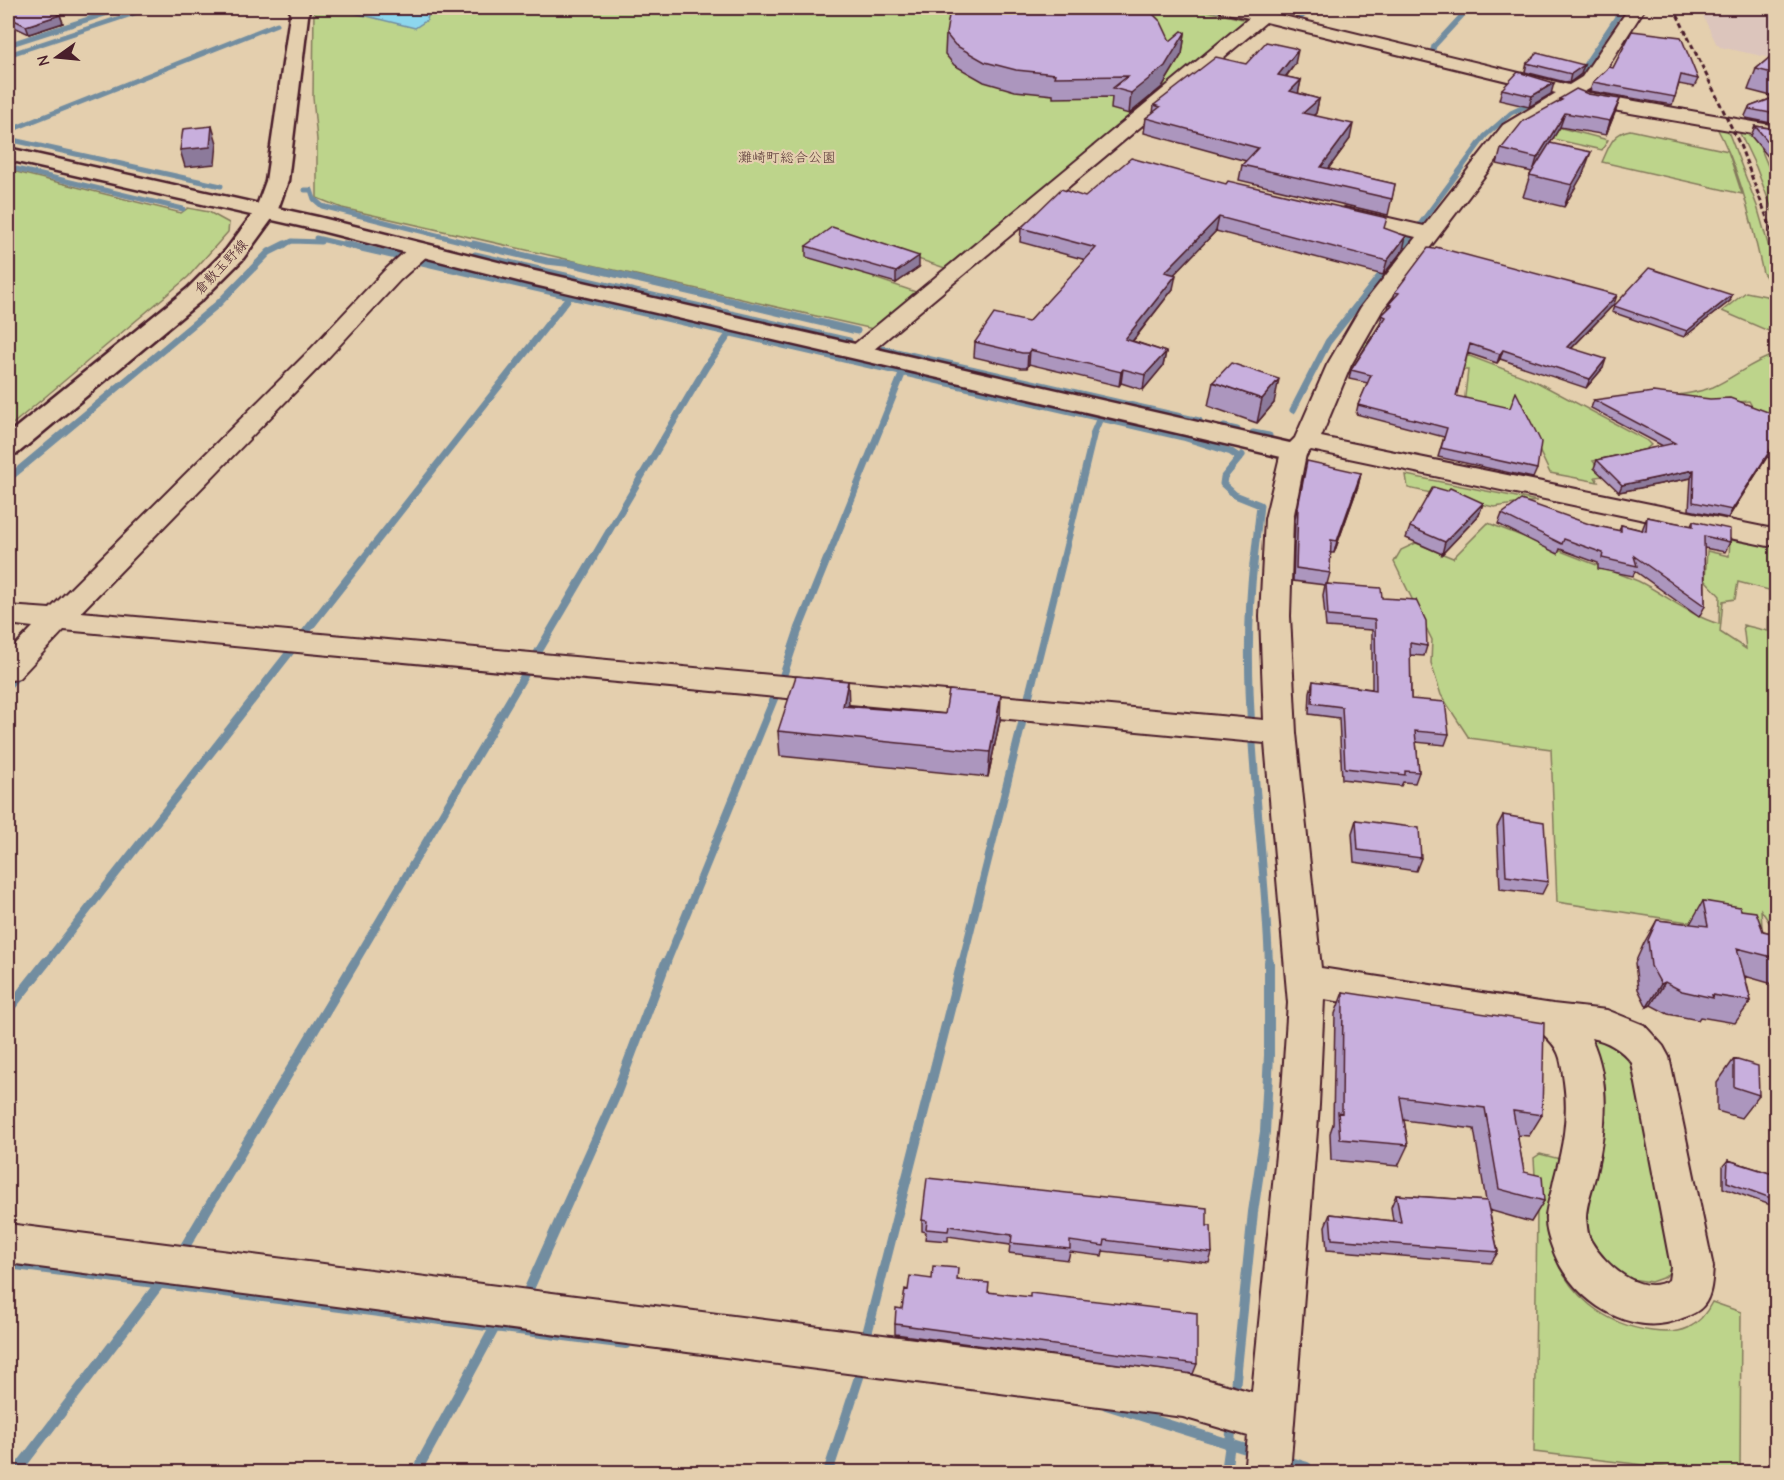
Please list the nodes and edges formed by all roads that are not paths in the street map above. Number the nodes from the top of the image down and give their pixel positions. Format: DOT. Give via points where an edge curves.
graph roads {
  1 [pos="300,8"];
  2 [pos="1227,8"];
  3 [pos="1637,8"];
  4 [pos="1263,16"];
  5 [pos="1571,94"];
  6 [pos="1776,132"];
  7 [pos="8,154"];
  8 [pos="1096,155"];
  9 [pos="1118,160"];
  10 [pos="1320,208"];
  11 [pos="266,212"];
  12 [pos="1420,232"];
  13 [pos="413,256"];
  14 [pos="858,351"];
  15 [pos="1300,446"];
  16 [pos="8,447"];
  17 [pos="1776,536"];
  18 [pos="8,615"];
  19 [pos="57,620"];
  20 [pos="8,671"];
  21 [pos="1261,732"];
  22 [pos="1305,981"];
  23 [pos="1553,1020"];
  24 [pos="8,1244"];
  25 [pos="1245,1413"];
  26 [pos="1267,1473"];
  1 -- 11 [label="street, 倉敷玉野線" via="277,181"];
  2 -- 4 [label="street"];
  3 -- 5 [label="street" via="1589,81"];
  4 -- 5 [label="street" via="1528,79"];
  4 -- 8 [label="street"];
  5 -- 6 [label="street"];
  5 -- 12 [label="street" via="1510,129"];
  7 -- 11 [label="street"];
  8 -- 9 [label="street"];
  8 -- 14 [label="street"];
  10 -- 12 [label="street"];
  11 -- 13 [label="street"];
  11 -- 16 [label="street, 倉敷玉野線" via="234,255 195,294"];
  12 -- 15 [label="street" via="1339,365"];
  13 -- 14 [label="street"];
  13 -- 19 [label="street"];
  14 -- 15 [label="street"];
  15 -- 17 [label="street"];
  15 -- 21 [label="street" via="1279,519 1275,616"];
  18 -- 19 [label="street"];
  19 -- 20 [label="street"];
  19 -- 21 [label="street"];
  21 -- 22 [label="street"];
  22 -- 23 [label="street"];
  22 -- 25 [label="street" via="1300,1105"];
  23 -- 23 [label="street" via="1622,1029 1650,1057 1692,1267 1689,1291 1674,1301 1651,1304 1624,1299 1599,1284 1580,1264 1569,1242 1566,1218 1587,1123 1587,1103 1578,1048 1572,1036"];
  24 -- 25 [label="street" via="1183,1395"];
  25 -- 26 [label="street"];
}
